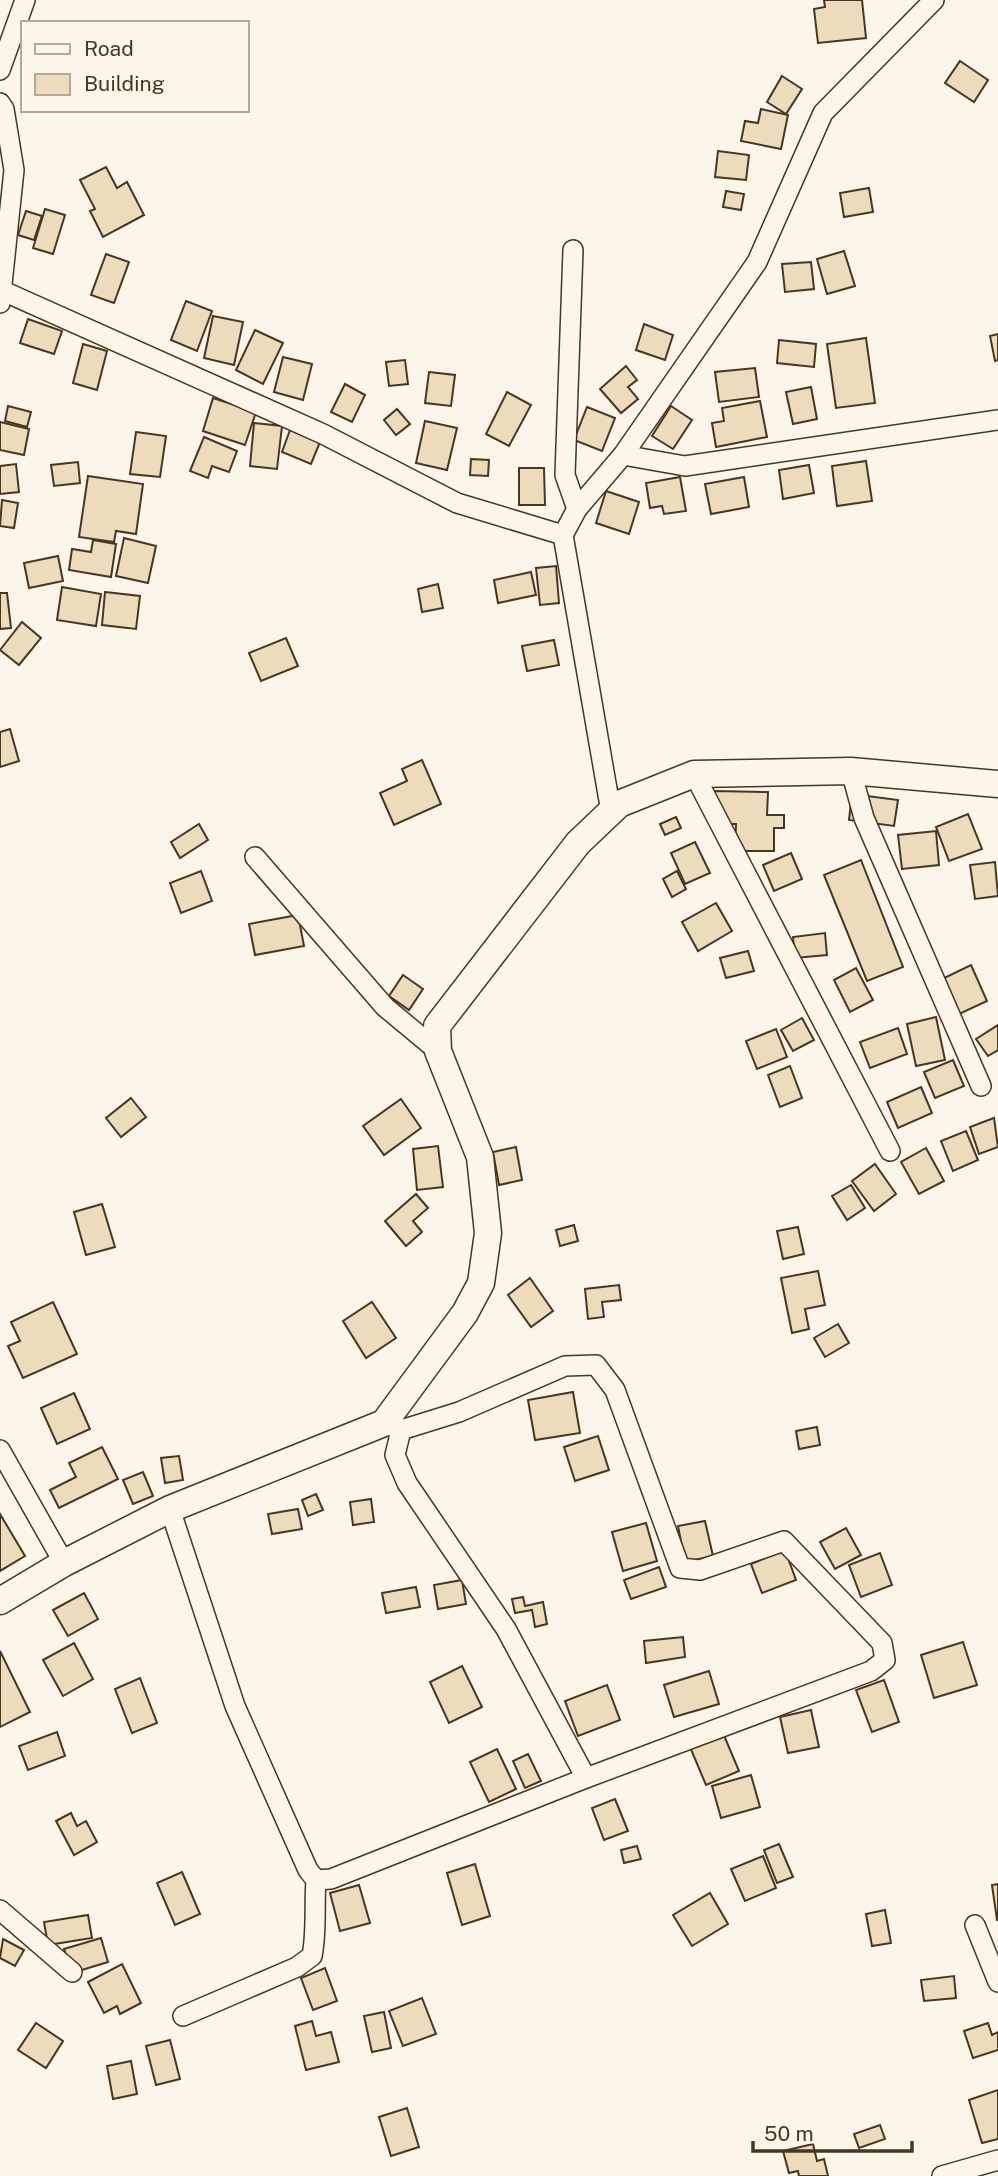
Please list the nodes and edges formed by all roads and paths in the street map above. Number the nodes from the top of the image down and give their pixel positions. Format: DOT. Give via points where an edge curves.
graph roads {
  1 [pos="25,0"];
  2 [pos="923,3"];
  3 [pos="0,71"];
  4 [pos="0,103"];
  5 [pos="573,250"];
  6 [pos="2,298"];
  7 [pos="998,420"];
  8 [pos="622,455"];
  9 [pos="578,509"];
  10 [pos="564,535"];
  11 [pos="851,771"];
  12 [pos="694,774"];
  13 [pos="998,784"];
  14 [pos="611,812"];
  15 [pos="255,857"];
  16 [pos="438,1051"];
  17 [pos="981,1086"];
  18 [pos="890,1151"];
  19 [pos="393,1426"];
  20 [pos="0,1450"];
  21 [pos="170,1509"];
  22 [pos="64,1563"];
  23 [pos="0,1601"];
  24 [pos="586,1778"];
  25 [pos="316,1880"];
  26 [pos="0,1910"];
  27 [pos="975,1925"];
  28 [pos="72,1972"];
  29 [pos="998,1982"];
  30 [pos="183,2016"];
  31 [pos="998,2160"];
  32 [pos="942,2176"];
  1 -- 3 [label="street"];
  2 -- 8 [label="street" via="823,113 757,262"];
  4 -- 6 [label="street" via="14,170"];
  5 -- 9 [label="street" via="565,475"];
  6 -- 10 [label="street" via="323,434 457,503"];
  7 -- 8 [label="street" via="685,466"];
  8 -- 9 [label="street"];
  9 -- 10 [label="street"];
  10 -- 14 [label="street"];
  11 -- 12 [label="street"];
  11 -- 13 [label="street"];
  11 -- 17 [label="street" via="864,818"];
  12 -- 14 [label="street" via="619,804"];
  12 -- 18 [label="street"];
  14 -- 16 [label="street" via="578,843 436,1026"];
  15 -- 16 [label="street" via="385,1007"];
  16 -- 19 [label="street" via="481,1157 488,1233 481,1283"];
  19 -- 21 [label="street"];
  19 -- 24 [label="street" via="395,1455 407,1483 506,1629"];
  19 -- 24 [label="street" via="459,1412 565,1366 596,1365 614,1390 680,1567 700,1570 784,1541 882,1643 885,1660 871,1671"];
  20 -- 22 [label="street"];
  21 -- 22 [label="street"];
  21 -- 25 [label="street" via="235,1706"];
  22 -- 23 [label="street"];
  24 -- 25 [label="street" via="331,1879"];
  25 -- 30 [label="street" via="312,1956 298,1967"];
  26 -- 28 [label="street"];
  27 -- 29 [label="street"];
  31 -- 32 [label="street"];
}
